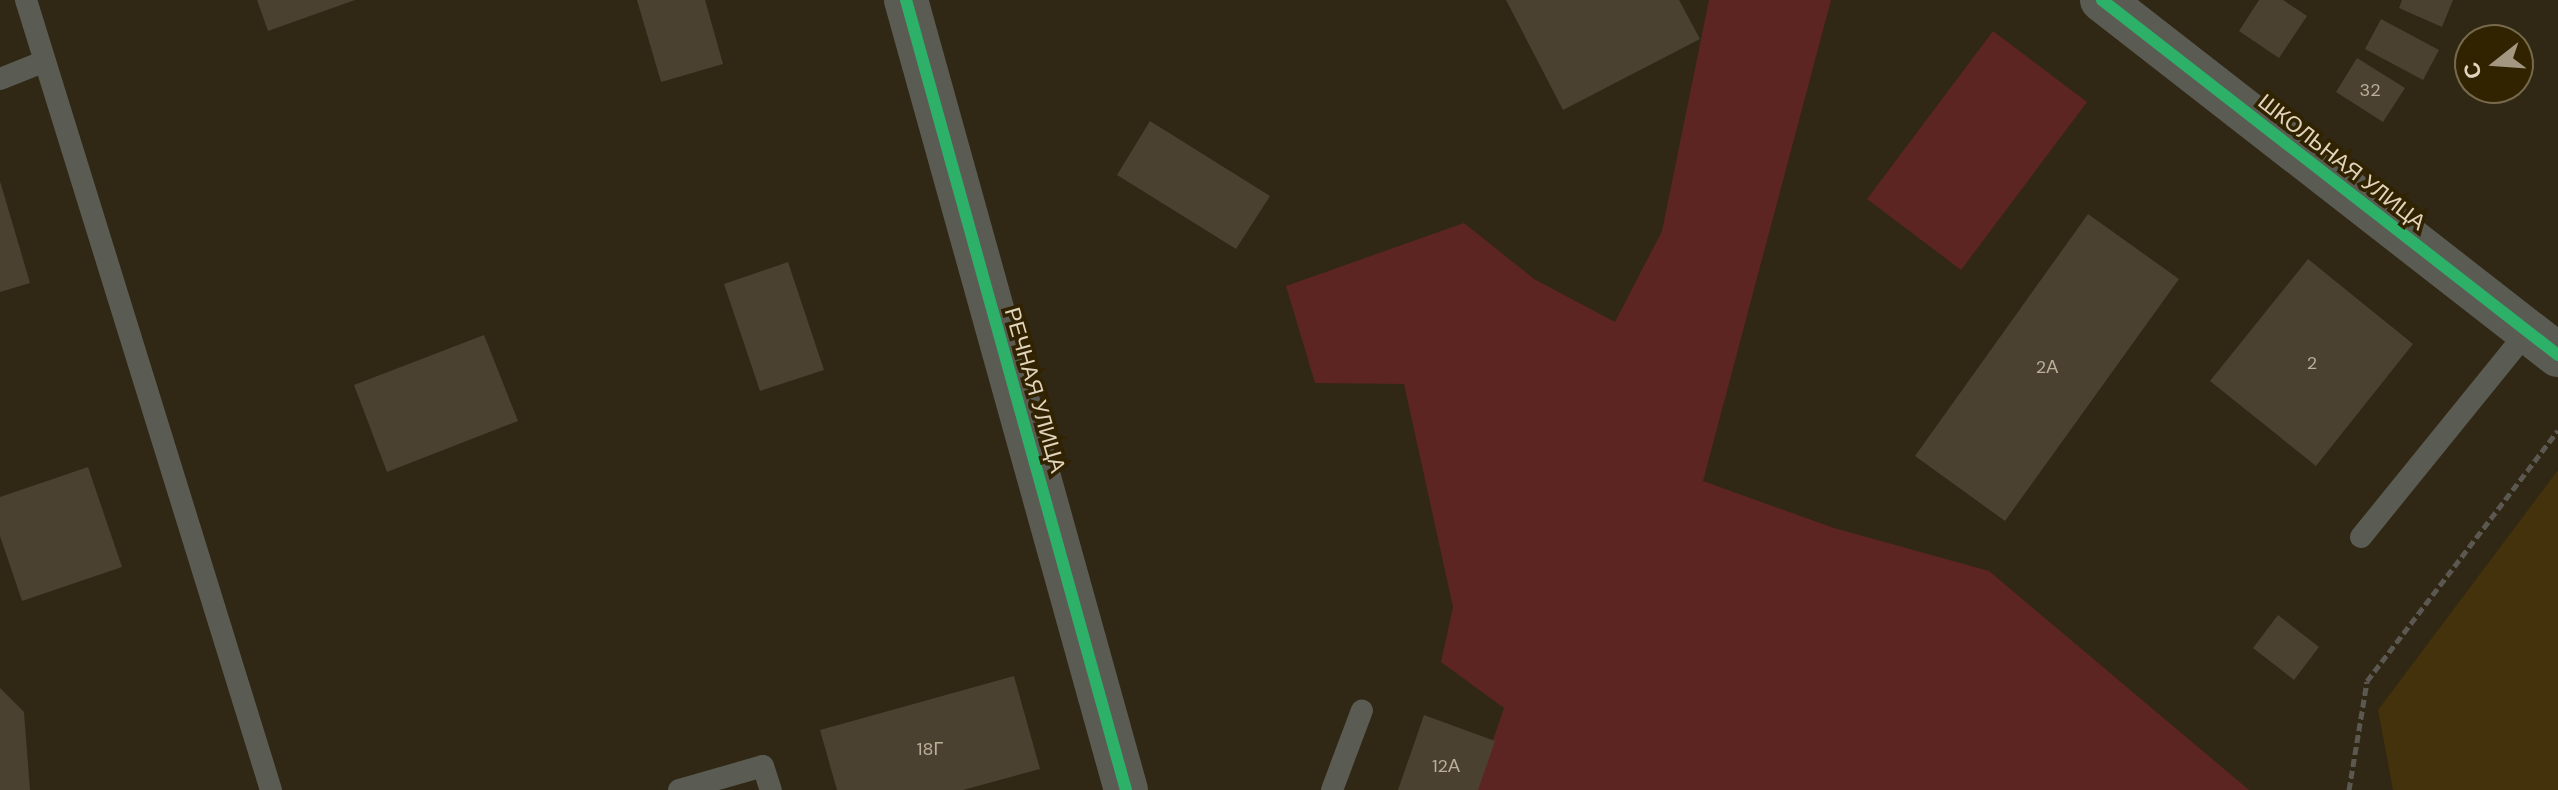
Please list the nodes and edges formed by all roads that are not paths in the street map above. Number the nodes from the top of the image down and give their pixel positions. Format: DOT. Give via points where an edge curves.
graph roads {
  1 [pos="26,0"];
  2 [pos="906,0"];
  3 [pos="2102,0"];
  4 [pos="45,61"];
  5 [pos="0,79"];
  6 [pos="2543,343"];
  7 [pos="2361,537"];
  8 [pos="1362,710"];
  9 [pos="1118,788"];
  10 [pos="271,790"];
  11 [pos="679,790"];
  12 [pos="771,790"];
  13 [pos="1332,790"];
  1 -- 4 [label="lane"];
  2 -- 9 [label="street, РЕЧНАЯ УЛИЦА"];
  3 -- 6 [label="street, ШКОЛЬНАЯ УЛИЦА"];
  4 -- 5 [label="lane"];
  4 -- 10 [label="lane"];
  6 -- 7 [label="lane"];
  8 -- 13 [label="lane"];
  11 -- 12 [label="lane" via="763,766"];
}
